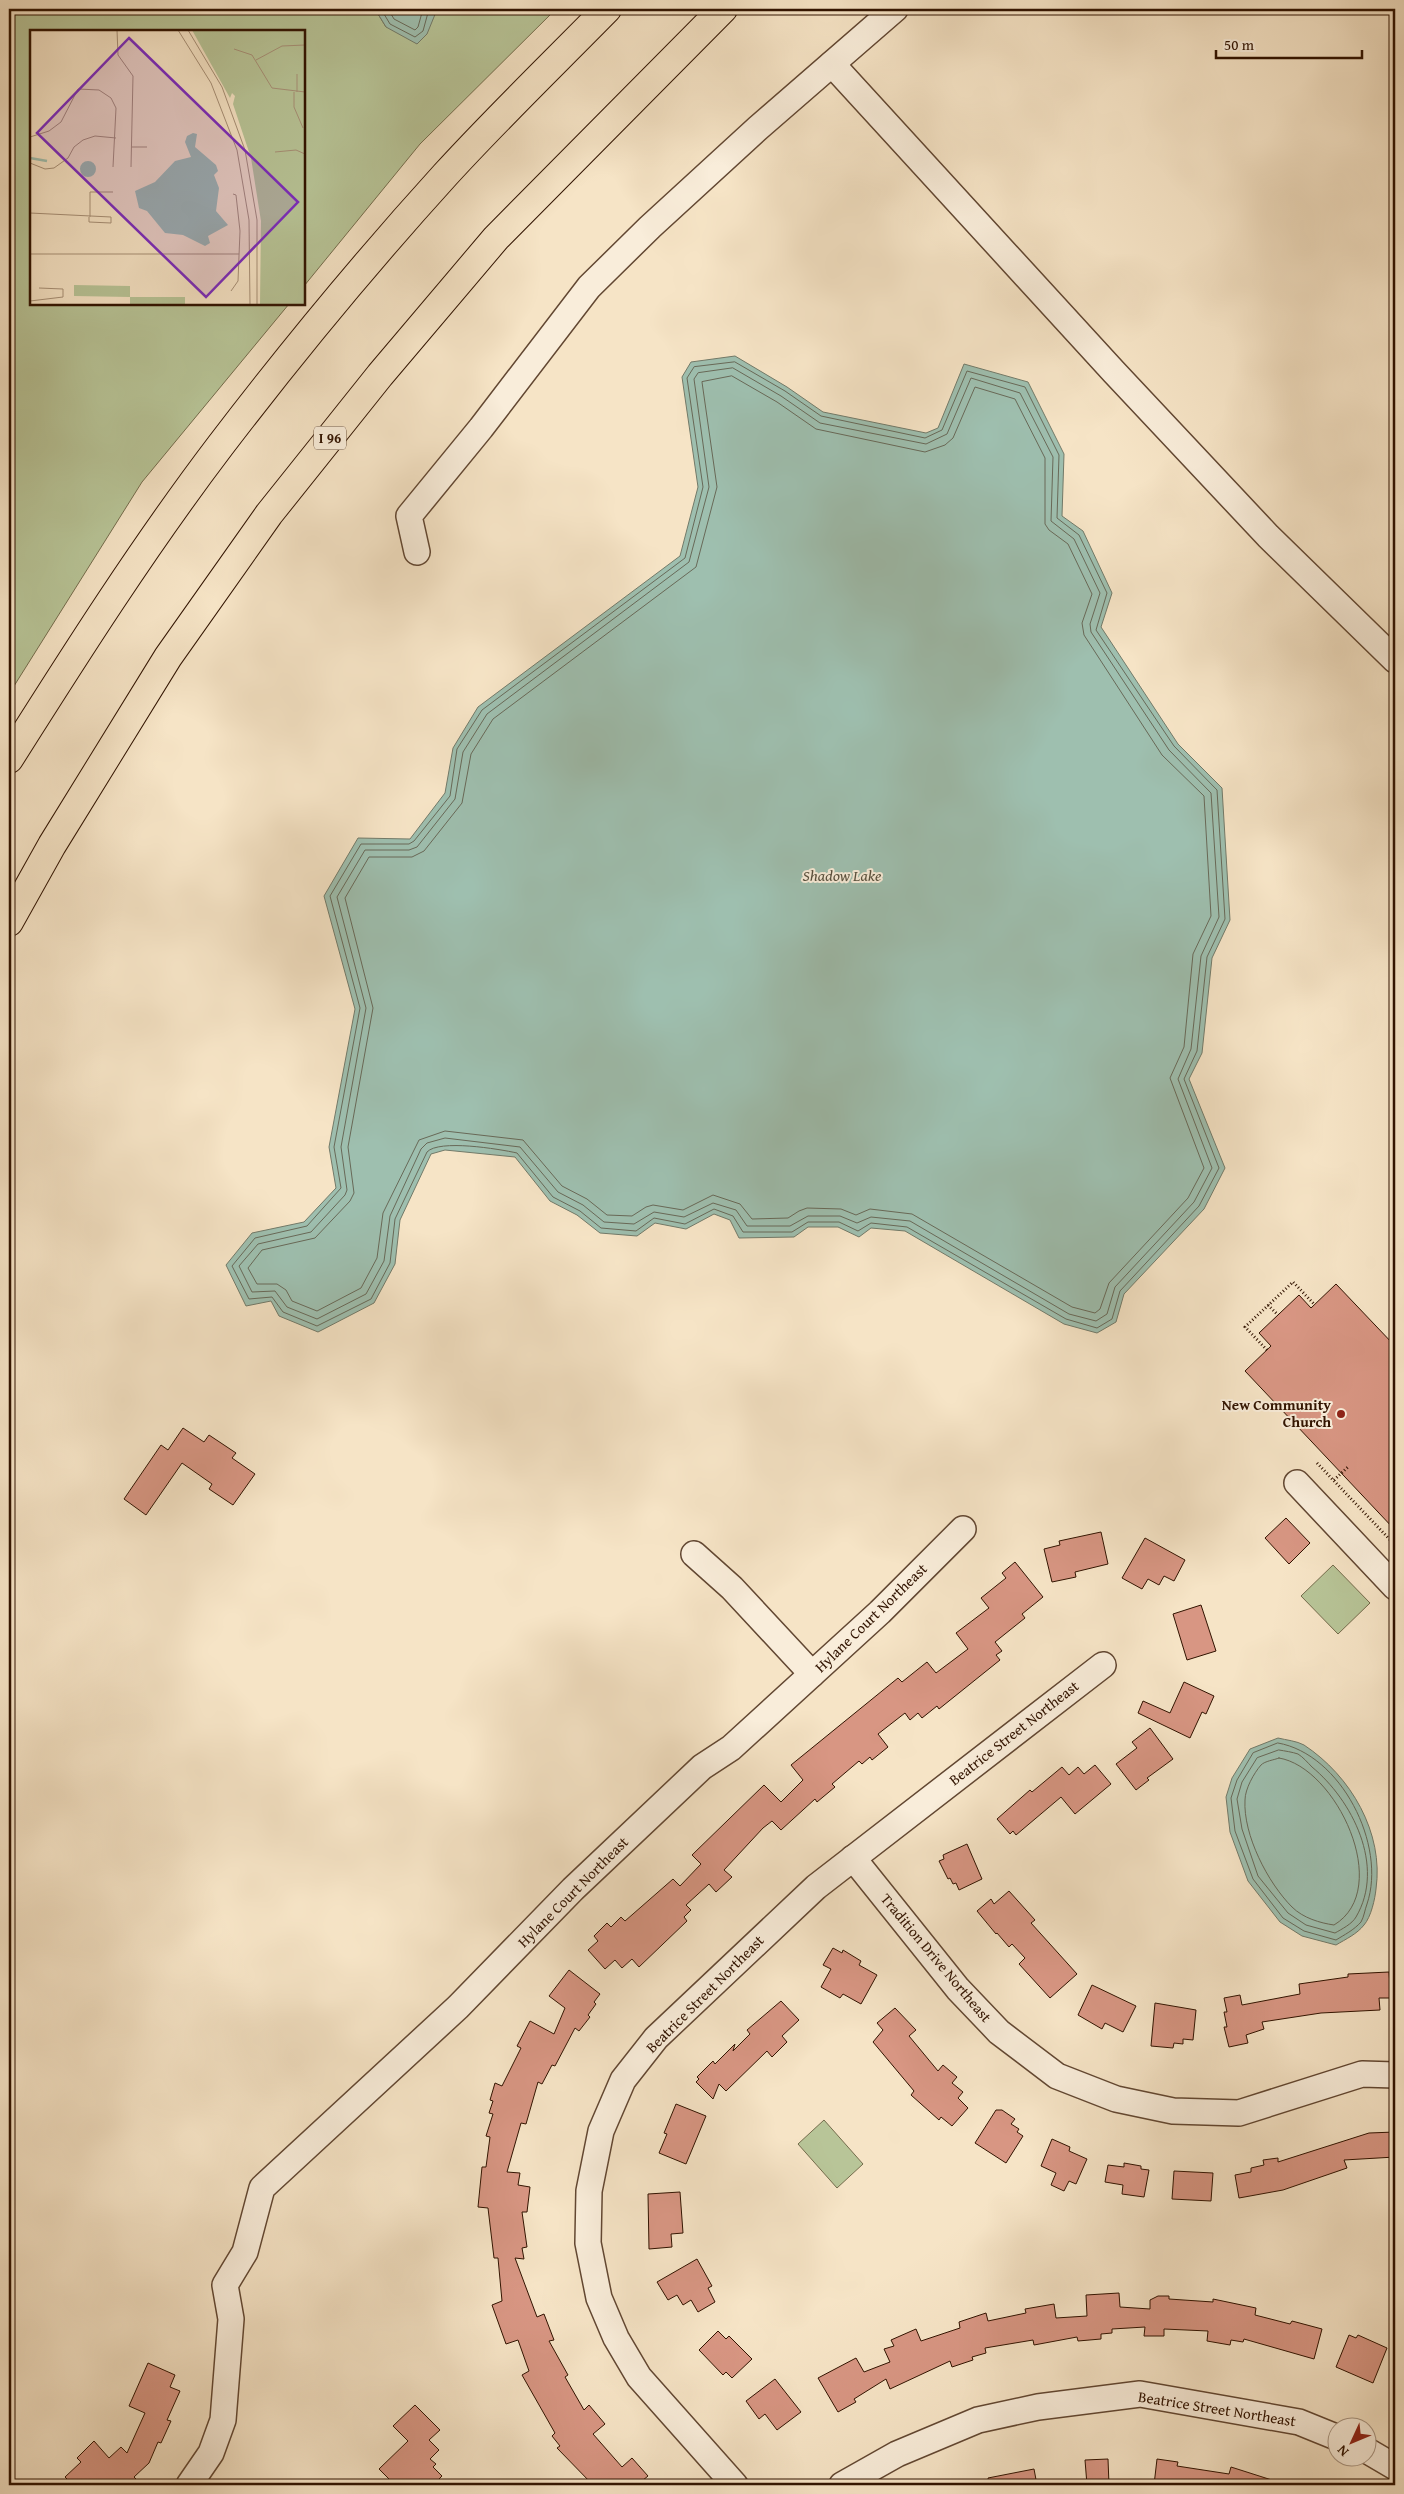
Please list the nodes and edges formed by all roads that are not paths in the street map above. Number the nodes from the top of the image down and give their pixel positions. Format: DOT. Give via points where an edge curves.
graph roads {
  1 [pos="607,9"];
  2 [pos="723,9"];
  3 [pos="895,9"];
  4 [pos="832,64"];
  5 [pos="417,552"];
  6 [pos="1395,660"];
  7 [pos="9,759"];
  8 [pos="9,922"];
  9 [pos="1297,1483"];
  10 [pos="963,1529"];
  11 [pos="694,1554"];
  12 [pos="1395,1587"];
  13 [pos="1103,1665"];
  14 [pos="812,1674"];
  15 [pos="853,1858"];
  16 [pos="1395,2075"];
  17 [pos="1326,2433"];
  18 [pos="1376,2456"];
  19 [pos="1395,2467"];
  20 [pos="190,2485"];
  21 [pos="735,2485"];
  22 [pos="842,2485"];
  1 -- 7 [label="highway" via="445,174 329,308 219,447 165,523 87,636"];
  2 -- 8 [label="highway, I 96" via="496,238 380,375 270,514 168,657 52,845"];
  3 -- 4 [label="street"];
  4 -- 5 [label="street" via="664,214 589,287 409,516"];
  4 -- 6 [label="street" via="1261,529"];
  9 -- 12 [label="street"];
  10 -- 14 [label="street, Hylane Court Northeast"];
  11 -- 14 [label="street" via="732,1588"];
  13 -- 15 [label="street, Beatrice Street Northeast"];
  14 -- 20 [label="street, Hylane Court Northeast" via="731,1748 702,1767 573,1889 458,2007 262,2188 245,2252 225,2285 231,2319 223,2420 211,2453"];
  15 -- 16 [label="street, Tradition Drive Northeast" via="958,1989 998,2032 1057,2076 1116,2099 1173,2111 1239,2113 1362,2074"];
  15 -- 21 [label="street, Beatrice Street Northeast" via="816,1887 656,2038 623,2080 601,2131 588,2191 588,2244 599,2298 616,2338 639,2377"];
  17 -- 22 [label="street, Beatrice Street Northeast" via="1299,2422 1140,2394 1038,2407 978,2420 897,2454"];
  18 -- 19 [label="street"];
}
